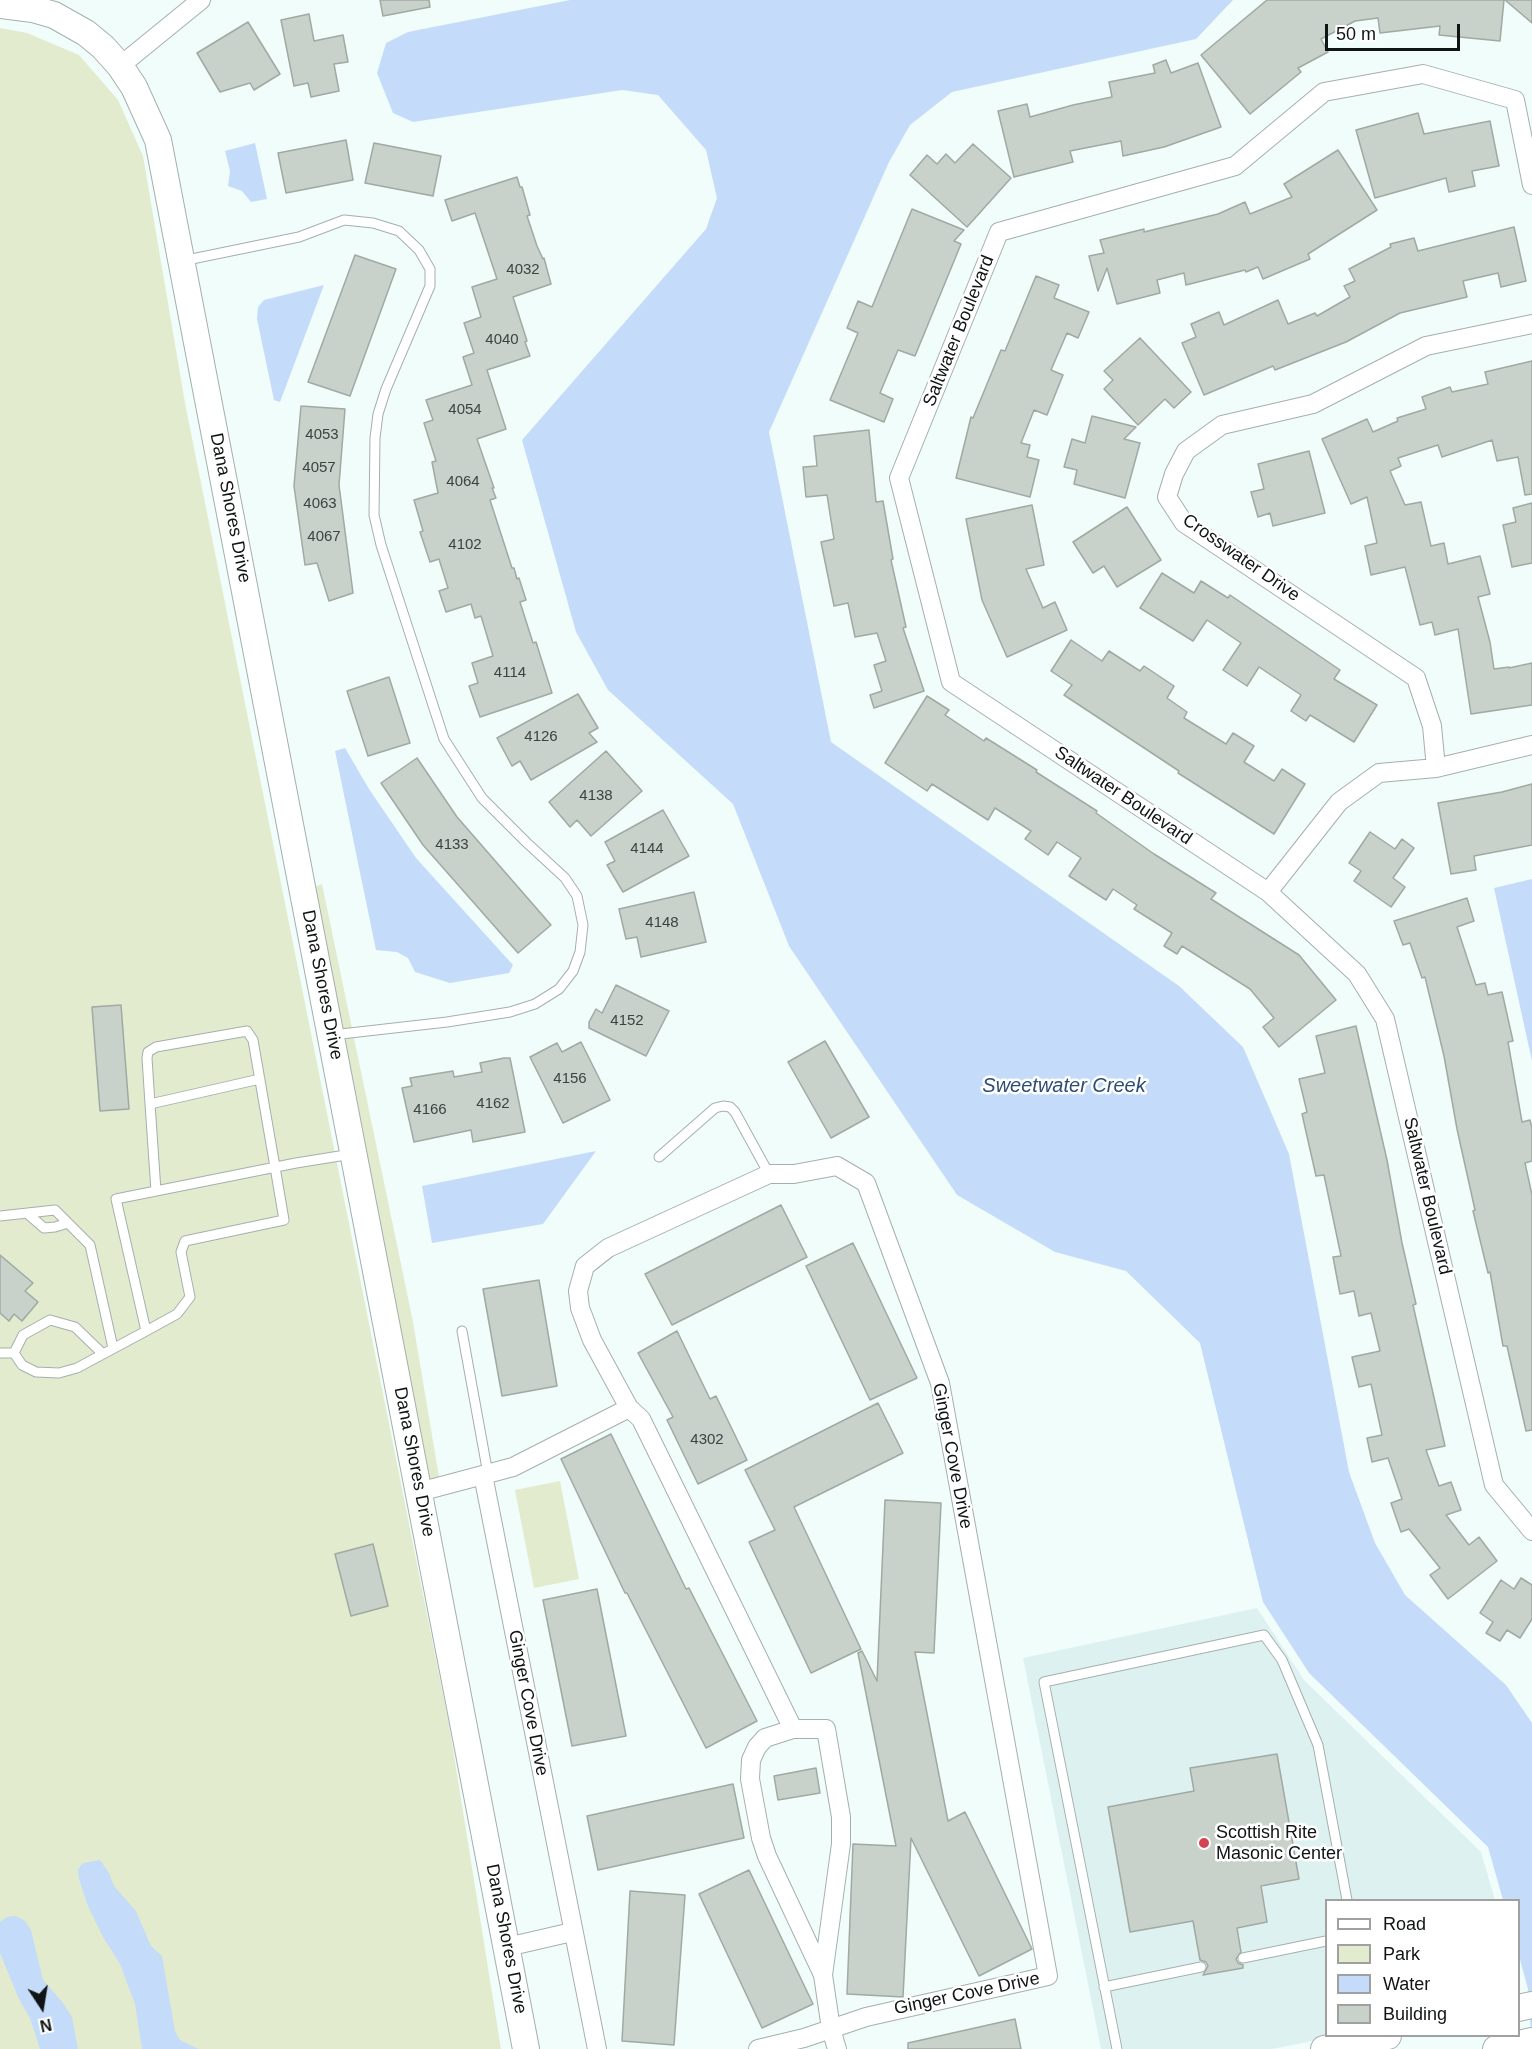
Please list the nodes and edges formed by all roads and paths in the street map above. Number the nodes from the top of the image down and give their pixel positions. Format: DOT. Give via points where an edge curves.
graph roads {
  1 [pos="201,0"];
  2 [pos="0,5"];
  3 [pos="120,66"];
  4 [pos="1532,185"];
  5 [pos="182,261"];
  6 [pos="1532,324"];
  7 [pos="1532,745"];
  8 [pos="1436,768"];
  9 [pos="1268,892"];
  10 [pos="331,1035"];
  11 [pos="260,1079"];
  12 [pos="150,1104"];
  13 [pos="354,1154"];
  14 [pos="659,1157"];
  15 [pos="275,1167"];
  16 [pos="769,1174"];
  17 [pos="156,1191"];
  18 [pos="28,1214"];
  19 [pos="0,1216"];
  20 [pos="68,1223"];
  21 [pos="146,1331"];
  22 [pos="462,1331"];
  23 [pos="112,1348"];
  24 [pos="0,1353"];
  25 [pos="14,1353"];
  26 [pos="103,1354"];
  27 [pos="629,1408"];
  28 [pos="485,1474"];
  29 [pos="419,1492"];
  30 [pos="1532,1531"];
  31 [pos="793,1729"];
  32 [pos="1347,1899"];
  33 [pos="572,1932"];
  34 [pos="1325,1941"];
  35 [pos="507,1947"];
  36 [pos="1243,1958"];
  37 [pos="1201,1967"];
  38 [pos="823,1975"];
  39 [pos="1104,1987"];
  40 [pos="831,2029"];
  41 [pos="1376,2040"];
  42 [pos="1527,2042"];
  43 [pos="526,2049"];
  44 [pos="597,2049"];
  45 [pos="758,2049"];
  46 [pos="837,2049"];
  47 [pos="1117,2049"];
  48 [pos="1324,2049"];
  49 [pos="1496,2049"];
  1 -- 3 [label="street"];
  2 -- 3 [label="street, Dana Shores Drive" via="54,15 86,33"];
  3 -- 5 [label="street, Dana Shores Drive" via="139,95 158,140"];
  4 -- 9 [label="street, Saltwater Boulevard" via="1515,100 1423,74 1324,92 1235,166 999,232 899,478 951,682"];
  5 -- 10 [label="street, Dana Shores Drive"];
  5 -- 10 [label="lane" via="298,237 344,220 399,231 419,250 430,269 430,286 378,414 374,515 381,545 444,739 482,798 565,878 577,897 583,925 573,971 559,989 535,1004 447,1022"];
  6 -- 8 [label="street, Crosswater Drive" via="1426,346 1313,404 1222,425 1186,451 1173,474 1167,497 1184,523 1416,678 1432,726"];
  7 -- 8 [label="street"];
  8 -- 9 [label="street" via="1379,773 1371,778 1339,802"];
  9 -- 30 [label="street, Saltwater Boulevard" via="1357,974 1385,1019 1494,1485"];
  10 -- 13 [label="street, Dana Shores Drive"];
  11 -- 12 [label="lane"];
  11 -- 12 [label="lane" via="253,1040 247,1031 156,1047 148,1052 147,1058"];
  11 -- 15 [label="lane"];
  12 -- 17 [label="lane"];
  13 -- 15 [label="lane"];
  13 -- 29 [label="street, Dana Shores Drive"];
  14 -- 16 [label="lane" via="715,1108 730,1107"];
  15 -- 17 [label="lane"];
  15 -- 21 [label="lane" via="284,1220 184,1241 181,1252 190,1297 177,1314"];
  16 -- 27 [label="street, Ginger Cove Drive" via="608,1248 585,1266 578,1292 580,1308 592,1340"];
  16 -- 40 [label="street, Ginger Cove Drive" via="837,1166 866,1183 940,1383 1048,1976 867,2017"];
  17 -- 21 [label="lane" via="116,1199"];
  18 -- 19 [label="lane"];
  18 -- 20 [label="lane" via="55,1210"];
  18 -- 20 [label="lane" via="44,1228"];
  20 -- 23 [label="lane" via="90,1245"];
  21 -- 23 [label="lane"];
  22 -- 28 [label="lane"];
  23 -- 26 [label="lane"];
  24 -- 25 [label="lane"];
  25 -- 26 [label="lane" via="22,1365 36,1372 59,1373"];
  25 -- 26 [label="lane" via="23,1335 50,1320 75,1328"];
  27 -- 28 [label="street" via="513,1467"];
  27 -- 31 [label="street, Ginger Cove Drive" via="641,1419"];
  28 -- 29 [label="street"];
  28 -- 33 [label="street, Ginger Cove Drive"];
  29 -- 35 [label="street, Dana Shores Drive"];
  31 -- 38 [label="street" via="826,1729 841,1817 841,1844"];
  31 -- 38 [label="street" via="765,1738 757,1747 751,1760 750,1779 760,1838"];
  32 -- 39 [label="lane" via="1318,1745 1282,1660 1264,1635 1044,1682"];
  33 -- 35 [label="street"];
  33 -- 44 [label="street, Ginger Cove Drive"];
  34 -- 36 [label="lane"];
  35 -- 43 [label="street, Dana Shores Drive"];
  37 -- 39 [label="lane"];
  38 -- 40 [label="street"];
  39 -- 47 [label="lane"];
  40 -- 45 [label="street, Ginger Cove Drive"];
  40 -- 46 [label="street"];
  41 -- 48 [label="street"];
  42 -- 49 [label="street"];
}
